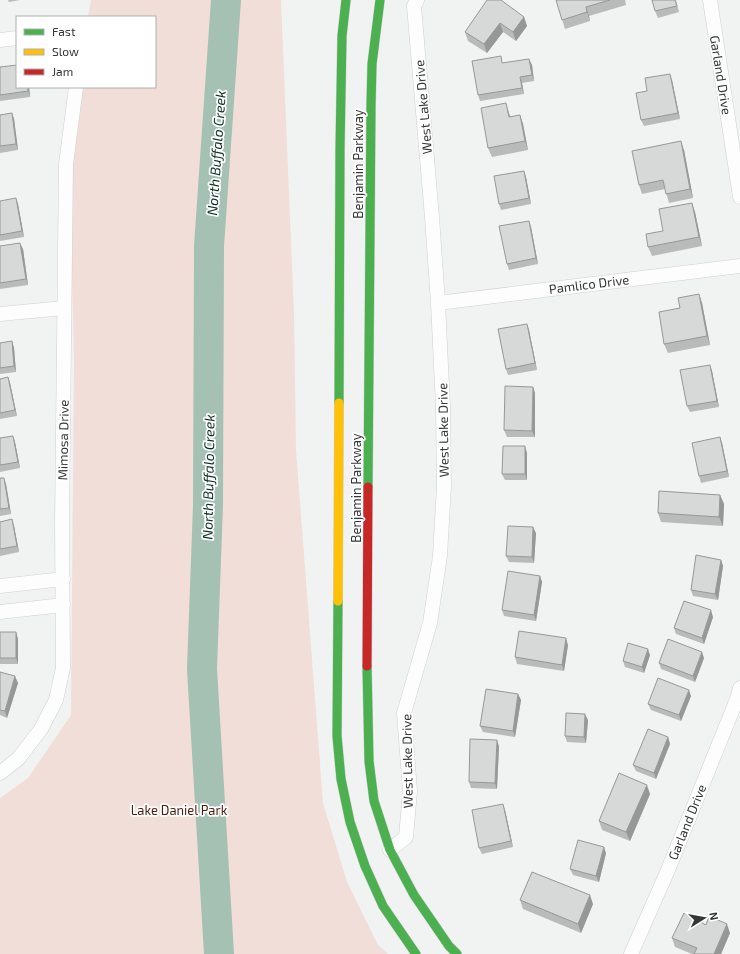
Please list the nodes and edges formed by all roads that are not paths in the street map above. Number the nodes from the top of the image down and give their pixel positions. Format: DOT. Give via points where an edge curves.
graph roads {
  1 [pos="337,0"];
  2 [pos="346,0"];
  3 [pos="380,0"];
  4 [pos="417,0"];
  5 [pos="710,0"];
  6 [pos="342,36"];
  7 [pos="16,38"];
  8 [pos="0,40"];
  9 [pos="76,88"];
  10 [pos="740,197"];
  11 [pos="740,266"];
  12 [pos="438,303"];
  13 [pos="64,308"];
  14 [pos="0,314"];
  15 [pos="63,579"];
  16 [pos="0,586"];
  17 [pos="63,605"];
  18 [pos="0,612"];
  19 [pos="739,696"];
  20 [pos="0,773"];
  21 [pos="390,850"];
  22 [pos="416,954"];
  23 [pos="457,954"];
  24 [pos="631,954"];
  1 -- 6 [label="main road"];
  2 -- 6 [label="main road, Benjamin Parkway"];
  3 -- 21 [label="main road, Benjamin Parkway" via="372,64 371,105 367,683 369,761 374,802"];
  4 -- 12 [label="street, West Lake Drive" via="414,6"];
  5 -- 10 [label="street, Garland Drive"];
  6 -- 22 [label="main road, Benjamin Parkway" via="336,736 342,786 350,822 365,866 383,906"];
  7 -- 8 [label="street"];
  9 -- 13 [label="street, Mimosa Drive" via="66,164"];
  11 -- 12 [label="street, Pamlico Drive"];
  12 -- 21 [label="street, West Lake Drive" via="444,486 440,556 430,623 404,713 410,791 406,837"];
  13 -- 14 [label="street"];
  13 -- 15 [label="street, Mimosa Drive"];
  15 -- 16 [label="street"];
  15 -- 17 [label="street, Mimosa Drive"];
  17 -- 18 [label="street"];
  17 -- 20 [label="street, Mimosa Drive" via="63,668 56,700 41,729 18,759"];
  19 -- 24 [label="street, Garland Drive"];
  21 -- 23 [label="main road, Benjamin Parkway" via="414,895"];
}
